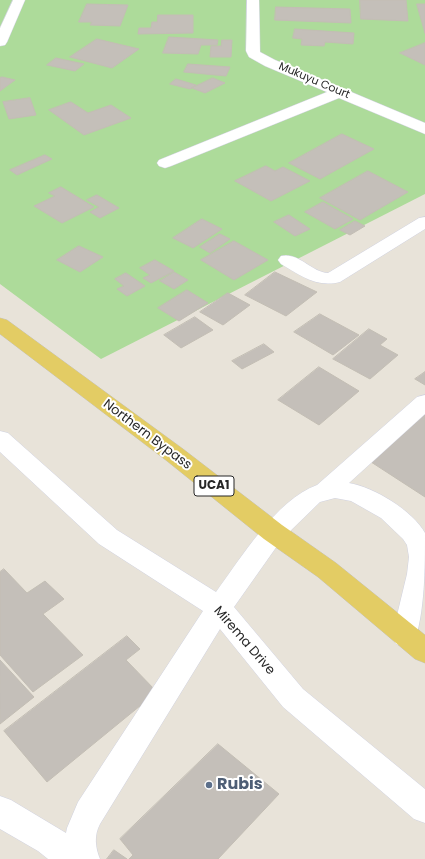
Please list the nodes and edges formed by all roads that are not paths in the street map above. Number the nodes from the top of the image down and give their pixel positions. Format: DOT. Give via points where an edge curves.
graph roads {
  1 [pos="19,0"];
  2 [pos="253,0"];
  3 [pos="0,42"];
  4 [pos="340,92"];
  5 [pos="425,129"];
  6 [pos="165,163"];
  7 [pos="425,222"];
  8 [pos="287,260"];
  9 [pos="0,324"];
  10 [pos="425,402"];
  11 [pos="0,439"];
  12 [pos="325,491"];
  13 [pos="273,532"];
  14 [pos="423,555"];
  15 [pos="219,608"];
  16 [pos="405,636"];
  17 [pos="425,651"];
  18 [pos="425,808"];
  19 [pos="0,811"];
  20 [pos="68,859"];
  21 [pos="84,859"];
  1 -- 3 [label="street"];
  2 -- 4 [label="street, Mukuyu Court" via="254,54"];
  4 -- 5 [label="street, Mukuyu Court"];
  4 -- 6 [label="street"];
  7 -- 8 [label="street" via="327,280"];
  9 -- 13 [label="main road, Northern Bypass / UCA1"];
  10 -- 12 [label="street"];
  11 -- 15 [label="street, Mirema Drive" via="108,537"];
  12 -- 13 [label="street" via="312,496"];
  12 -- 14 [label="street" via="335,489 357,493 389,512 412,532"];
  13 -- 15 [label="street"];
  13 -- 16 [label="main road, Northern Bypass / UCA1" via="327,570"];
  14 -- 16 [label="street"];
  15 -- 18 [label="street, Mirema Drive" via="293,698"];
  15 -- 21 [label="street" via="89,812 82,828 79,855"];
  16 -- 17 [label="main road, Northern Bypass / UCA1"];
  19 -- 20 [label="street" via="48,838"];
}
